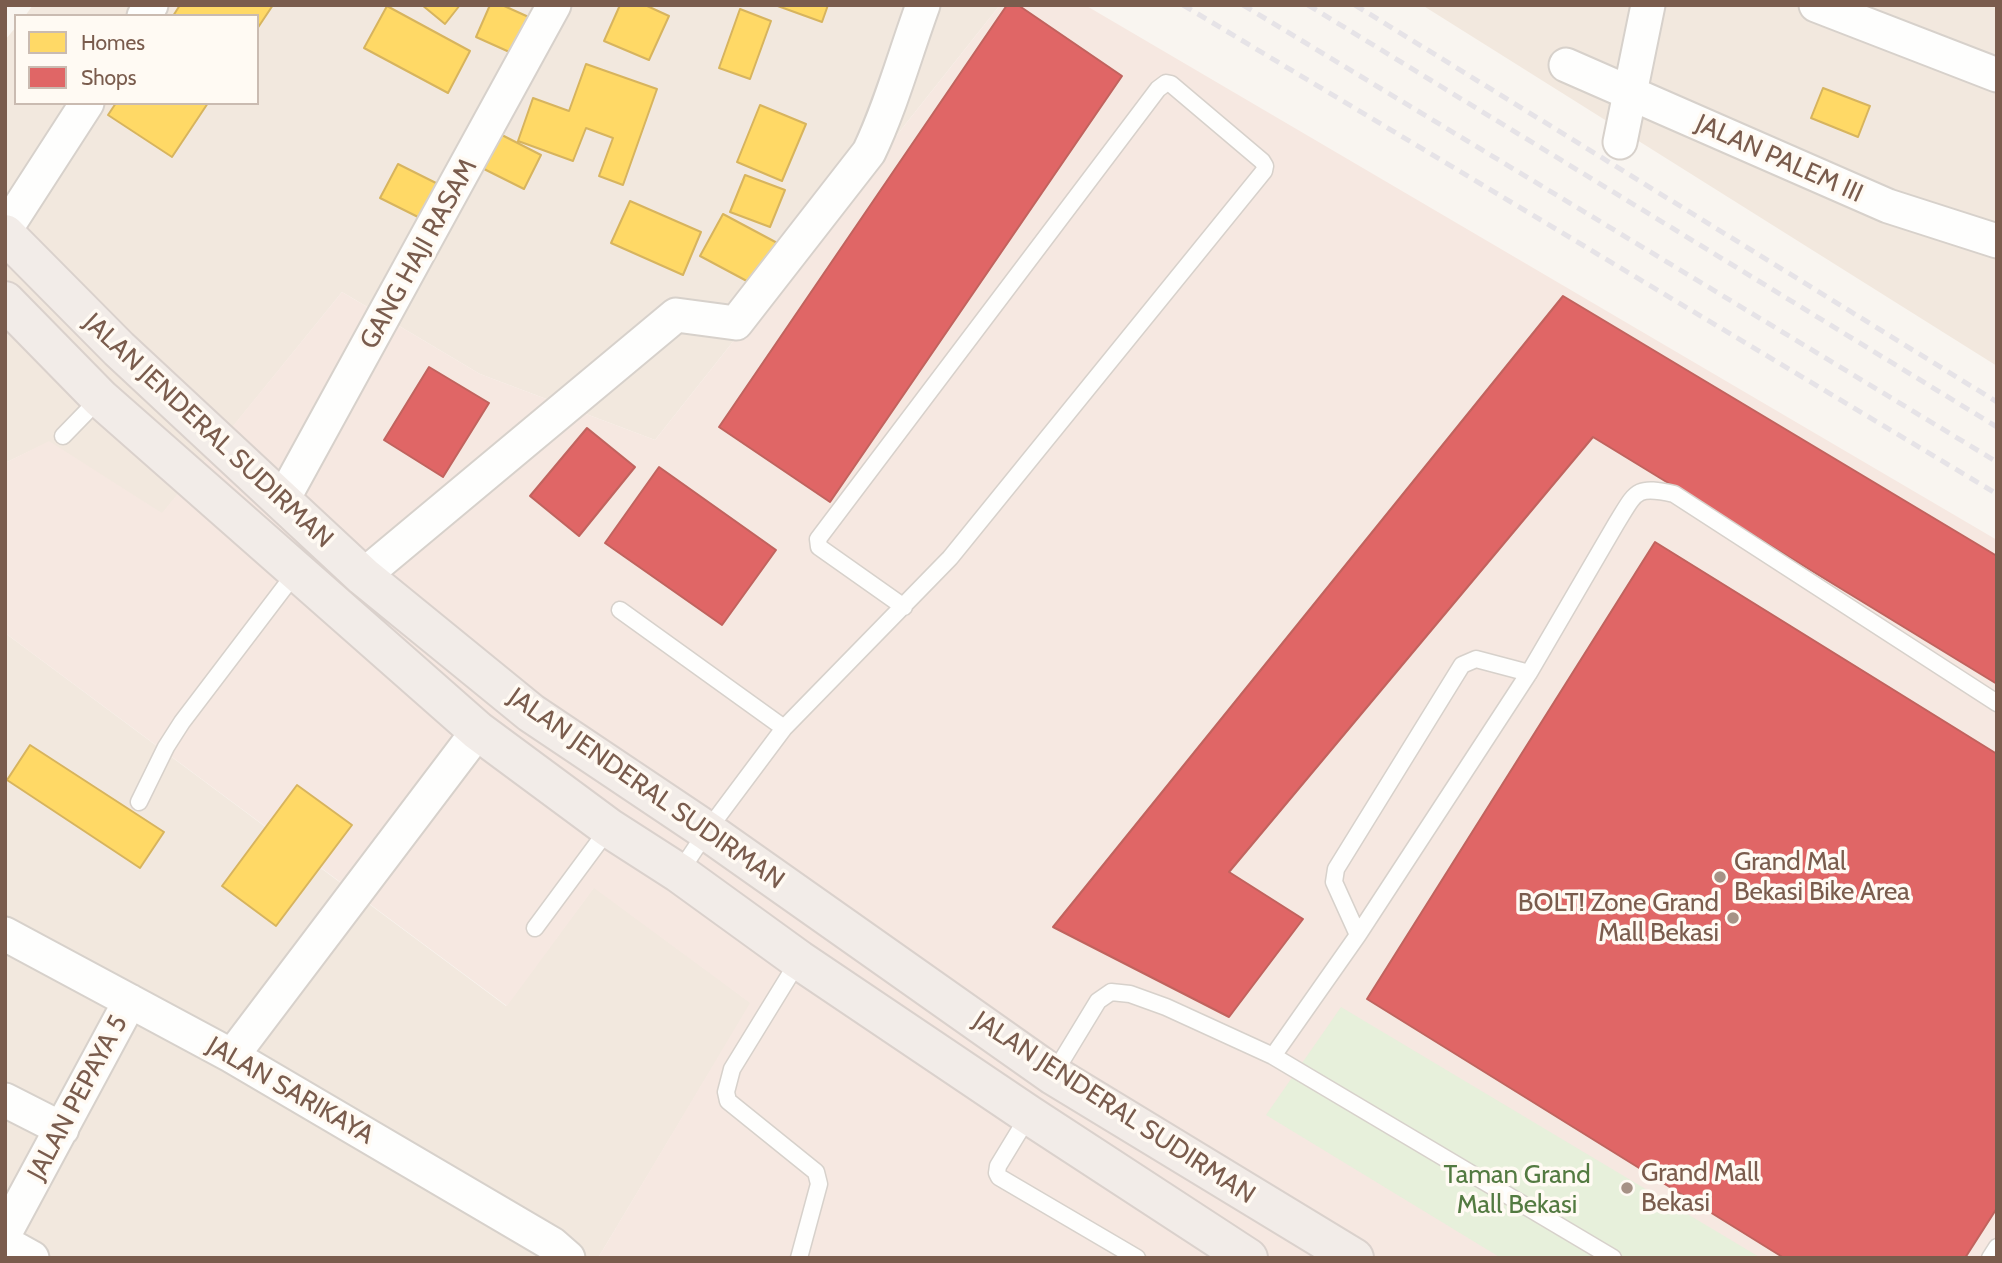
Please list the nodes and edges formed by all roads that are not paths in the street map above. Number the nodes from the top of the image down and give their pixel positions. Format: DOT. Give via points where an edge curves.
graph roads {
  1 [pos="554,5"];
  2 [pos="923,5"];
  3 [pos="1648,5"];
  4 [pos="1816,5"];
  5 [pos="1566,65"];
  6 [pos="1997,75"];
  7 [pos="1629,93"];
  8 [pos="86,105"];
  9 [pos="1620,142"];
  10 [pos="5,232"];
  11 [pos="1997,241"];
  12 [pos="5,301"];
  13 [pos="92,389"];
  14 [pos="63,436"];
  15 [pos="282,501"];
  16 [pos="296,572"];
  17 [pos="363,576"];
  18 [pos="904,607"];
  19 [pos="620,610"];
  20 [pos="1529,673"];
  21 [pos="1997,703"];
  22 [pos="784,728"];
  23 [pos="478,731"];
  24 [pos="139,802"];
  25 [pos="609,828"];
  26 [pos="706,831"];
  27 [pos="679,873"];
  28 [pos="535,929"];
  29 [pos="5,934"];
  30 [pos="1358,935"];
  31 [pos="799,960"];
  32 [pos="130,1001"];
  33 [pos="232,1056"];
  34 [pos="1273,1056"];
  35 [pos="1053,1075"];
  36 [pos="5,1100"];
  37 [pos="1029,1115"];
  38 [pos="62,1129"];
  39 [pos="5,1233"];
  40 [pos="5,1243"];
  41 [pos="1997,1247"];
  42 [pos="1229,1253"];
  43 [pos="33,1258"];
  44 [pos="568,1258"];
  45 [pos="799,1258"];
  46 [pos="1137,1258"];
  47 [pos="1354,1258"];
  48 [pos="1613,1258"];
  49 [pos="1990,1258"];
  1 -- 15 [label="street, GANG HAJI RASAM"];
  2 -- 17 [label="street" via="869,152 736,323 676,315"];
  3 -- 7 [label="street"];
  4 -- 6 [label="street"];
  5 -- 7 [label="street, JALAN PALEM III"];
  7 -- 9 [label="street"];
  7 -- 11 [label="street, JALAN PALEM III" via="1888,206"];
  8 -- 10 [label="street"];
  10 -- 15 [label="highway, JALAN JENDERAL SUDIRMAN" via="119,349"];
  12 -- 13 [label="highway, JALAN JENDERAL SUDIRMAN"];
  13 -- 14 [label="lane"];
  13 -- 16 [label="highway, JALAN JENDERAL SUDIRMAN"];
  15 -- 17 [label="highway, JALAN JENDERAL SUDIRMAN"];
  16 -- 23 [label="highway, JALAN JENDERAL SUDIRMAN"];
  16 -- 24 [label="lane" via="181,722"];
  17 -- 26 [label="highway, JALAN JENDERAL SUDIRMAN" via="531,713"];
  18 -- 18 [label="lane" via="819,547 818,539 1158,89 1171,84 1262,162 1264,171 950,558"];
  18 -- 22 [label="lane"];
  19 -- 22 [label="lane"];
  20 -- 21 [label="lane" via="1631,499 1651,489 1674,494"];
  20 -- 30 [label="lane"];
  20 -- 30 [label="lane" via="1476,660 1462,665 1336,869 1334,882"];
  22 -- 26 [label="lane"];
  23 -- 25 [label="highway, JALAN JENDERAL SUDIRMAN"];
  23 -- 33 [label="street"];
  25 -- 27 [label="highway, JALAN JENDERAL SUDIRMAN"];
  25 -- 28 [label="lane"];
  26 -- 27 [label="lane"];
  26 -- 35 [label="highway, JALAN JENDERAL SUDIRMAN"];
  27 -- 31 [label="highway, JALAN JENDERAL SUDIRMAN"];
  29 -- 32 [label="street, JALAN SARIKAYA"];
  30 -- 34 [label="lane"];
  31 -- 37 [label="highway, JALAN JENDERAL SUDIRMAN"];
  31 -- 45 [label="lane" via="732,1069 726,1092 728,1101 816,1172 819,1184"];
  32 -- 33 [label="street, JALAN SARIKAYA"];
  32 -- 38 [label="street, JALAN PEPAYA 5"];
  33 -- 44 [label="street, JALAN SARIKAYA" via="552,1244"];
  34 -- 35 [label="lane" via="1166,1007 1111,992 1098,1001"];
  34 -- 48 [label="lane"];
  35 -- 37 [label="highway"];
  35 -- 47 [label="highway, JALAN JENDERAL SUDIRMAN"];
  36 -- 38 [label="street"];
  37 -- 42 [label="highway, JALAN JENDERAL SUDIRMAN"];
  37 -- 46 [label="lane" via="998,1166 999,1177"];
  38 -- 39 [label="street, JALAN PEPAYA 5"];
  40 -- 43 [label="street"];
  41 -- 49 [label="lane"];
}
